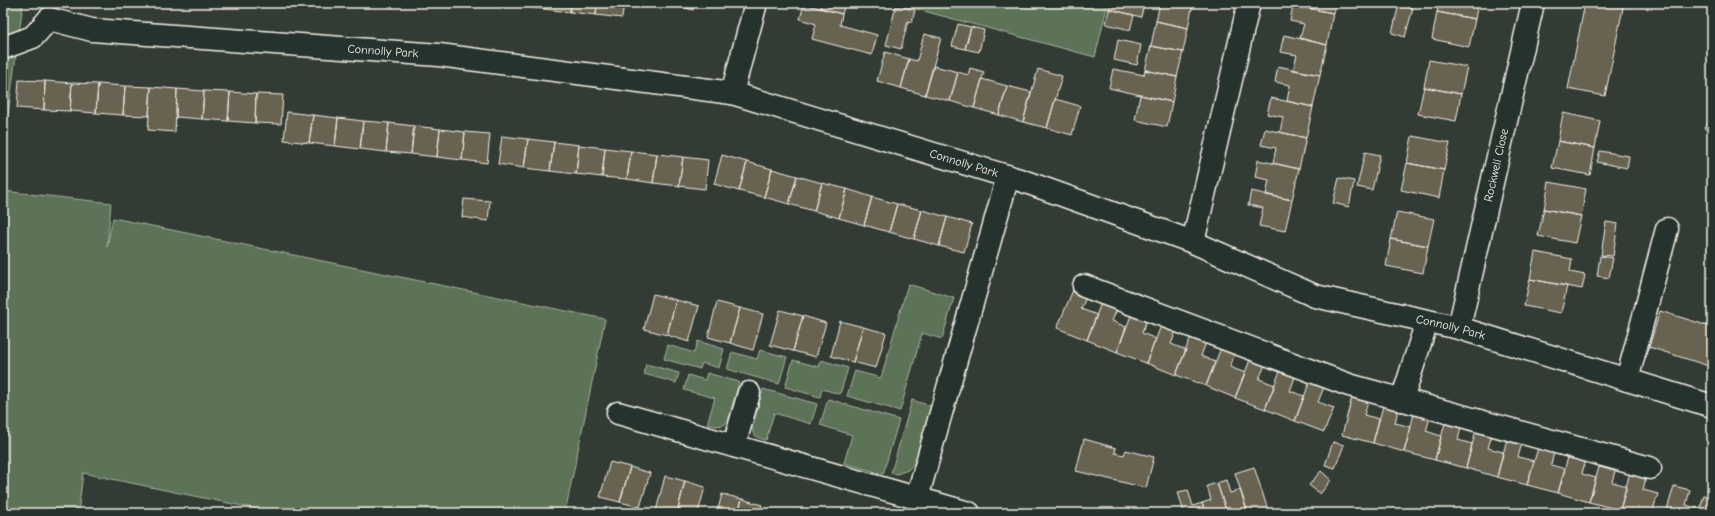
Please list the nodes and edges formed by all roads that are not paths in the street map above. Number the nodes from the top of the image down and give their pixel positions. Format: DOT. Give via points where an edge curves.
graph roads {
  1 [pos="756,3"];
  2 [pos="1249,3"];
  3 [pos="1533,3"];
  4 [pos="46,11"];
  5 [pos="3,48"];
  6 [pos="732,93"];
  7 [pos="1008,176"];
  8 [pos="1667,230"];
  9 [pos="1193,242"];
  10 [pos="1084,286"];
  11 [pos="1427,321"];
  12 [pos="1459,328"];
  13 [pos="1627,380"];
  14 [pos="749,393"];
  15 [pos="1402,400"];
  16 [pos="1712,406"];
  17 [pos="618,413"];
  18 [pos="734,446"];
  19 [pos="1650,468"];
  20 [pos="917,498"];
  21 [pos="969,513"];
  1 -- 6 [label="street"];
  2 -- 9 [label="street"];
  3 -- 12 [label="street, Rockwell Close"];
  4 -- 5 [label="street" via="33,37"];
  4 -- 6 [label="street, Connolly Park" via="92,30 439,55"];
  6 -- 7 [label="street, Connolly Park"];
  7 -- 9 [label="street, Connolly Park"];
  7 -- 20 [label="street"];
  8 -- 13 [label="street"];
  9 -- 11 [label="street, Connolly Park" via="1315,296"];
  10 -- 15 [label="street" via="1349,385"];
  11 -- 12 [label="street, Connolly Park"];
  11 -- 15 [label="street"];
  12 -- 13 [label="street, Connolly Park"];
  13 -- 16 [label="street, Connolly Park"];
  14 -- 18 [label="street"];
  15 -- 19 [label="street"];
  17 -- 18 [label="street"];
  18 -- 20 [label="street"];
  20 -- 21 [label="street"];
}
